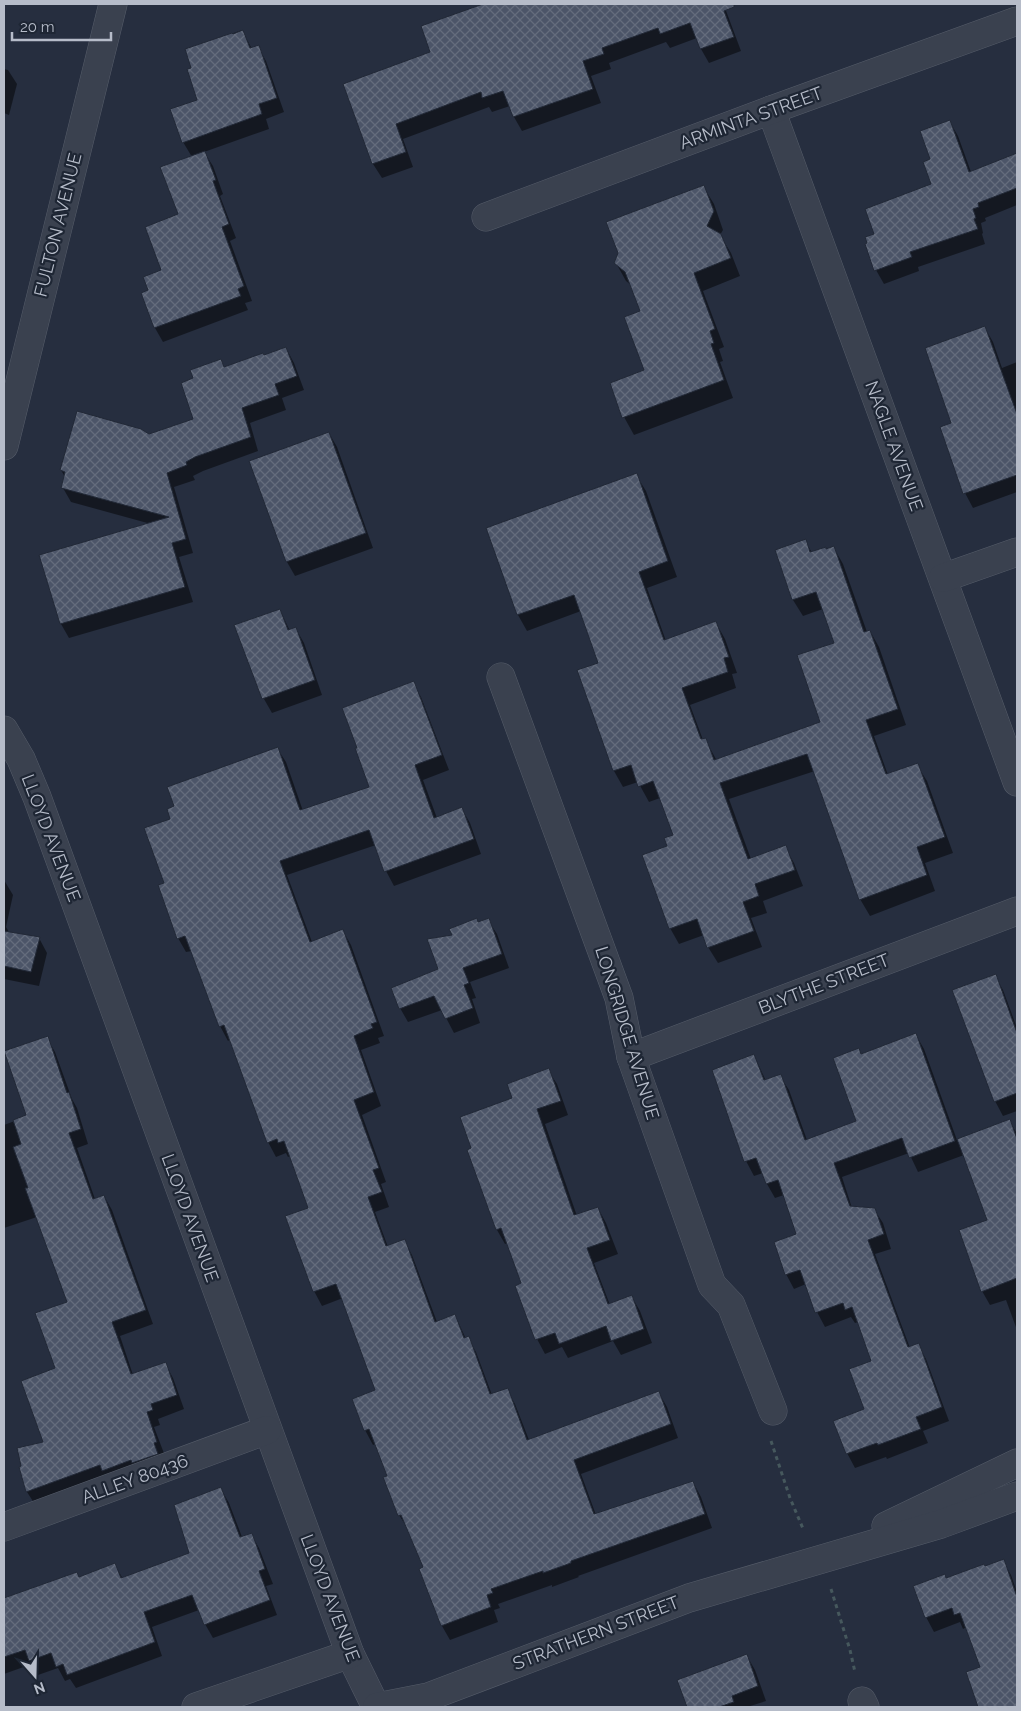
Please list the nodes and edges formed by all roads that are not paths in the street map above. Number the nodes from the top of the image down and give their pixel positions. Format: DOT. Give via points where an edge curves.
graph roads {
  1 [pos="113,4"];
  2 [pos="1017,21"];
  3 [pos="771,110"];
  4 [pos="486,217"];
  5 [pos="4,446"];
  6 [pos="1017,552"];
  7 [pos="943,578"];
  8 [pos="501,677"];
  9 [pos="4,730"];
  10 [pos="1017,782"];
  11 [pos="1017,911"];
  12 [pos="631,1057"];
  13 [pos="773,1411"];
  14 [pos="267,1430"];
  15 [pos="1017,1463"];
  16 [pos="1017,1496"];
  17 [pos="4,1527"];
  18 [pos="817,1560"];
  19 [pos="350,1654"];
  20 [pos="196,1707"];
  21 [pos="376,1707"];
  1 -- 5 [label="street, FULTON AVENUE"];
  2 -- 3 [label="street, ARMINTA STREET"];
  3 -- 4 [label="street, ARMINTA STREET"];
  3 -- 7 [label="street, NAGLE AVENUE"];
  6 -- 7 [label="street"];
  7 -- 10 [label="street, NAGLE AVENUE"];
  8 -- 12 [label="street, LONGRIDGE AVENUE" via="619,998"];
  9 -- 14 [label="street, LLOYD AVENUE" via="37,797"];
  11 -- 12 [label="street, BLYTHE STREET"];
  12 -- 13 [label="street, LONGRIDGE AVENUE" via="712,1286 731,1305"];
  14 -- 17 [label="street, ALLEY 80436"];
  14 -- 19 [label="street, LLOYD AVENUE"];
  15 -- 18 [label="street, STRATHERN STREET"];
  16 -- 18 [label="street, STRATHERN STREET" via="941,1524"];
  18 -- 21 [label="street, STRATHERN STREET" via="689,1598 428,1697"];
  19 -- 20 [label="street"];
  19 -- 21 [label="street, LLOYD AVENUE"];
}
